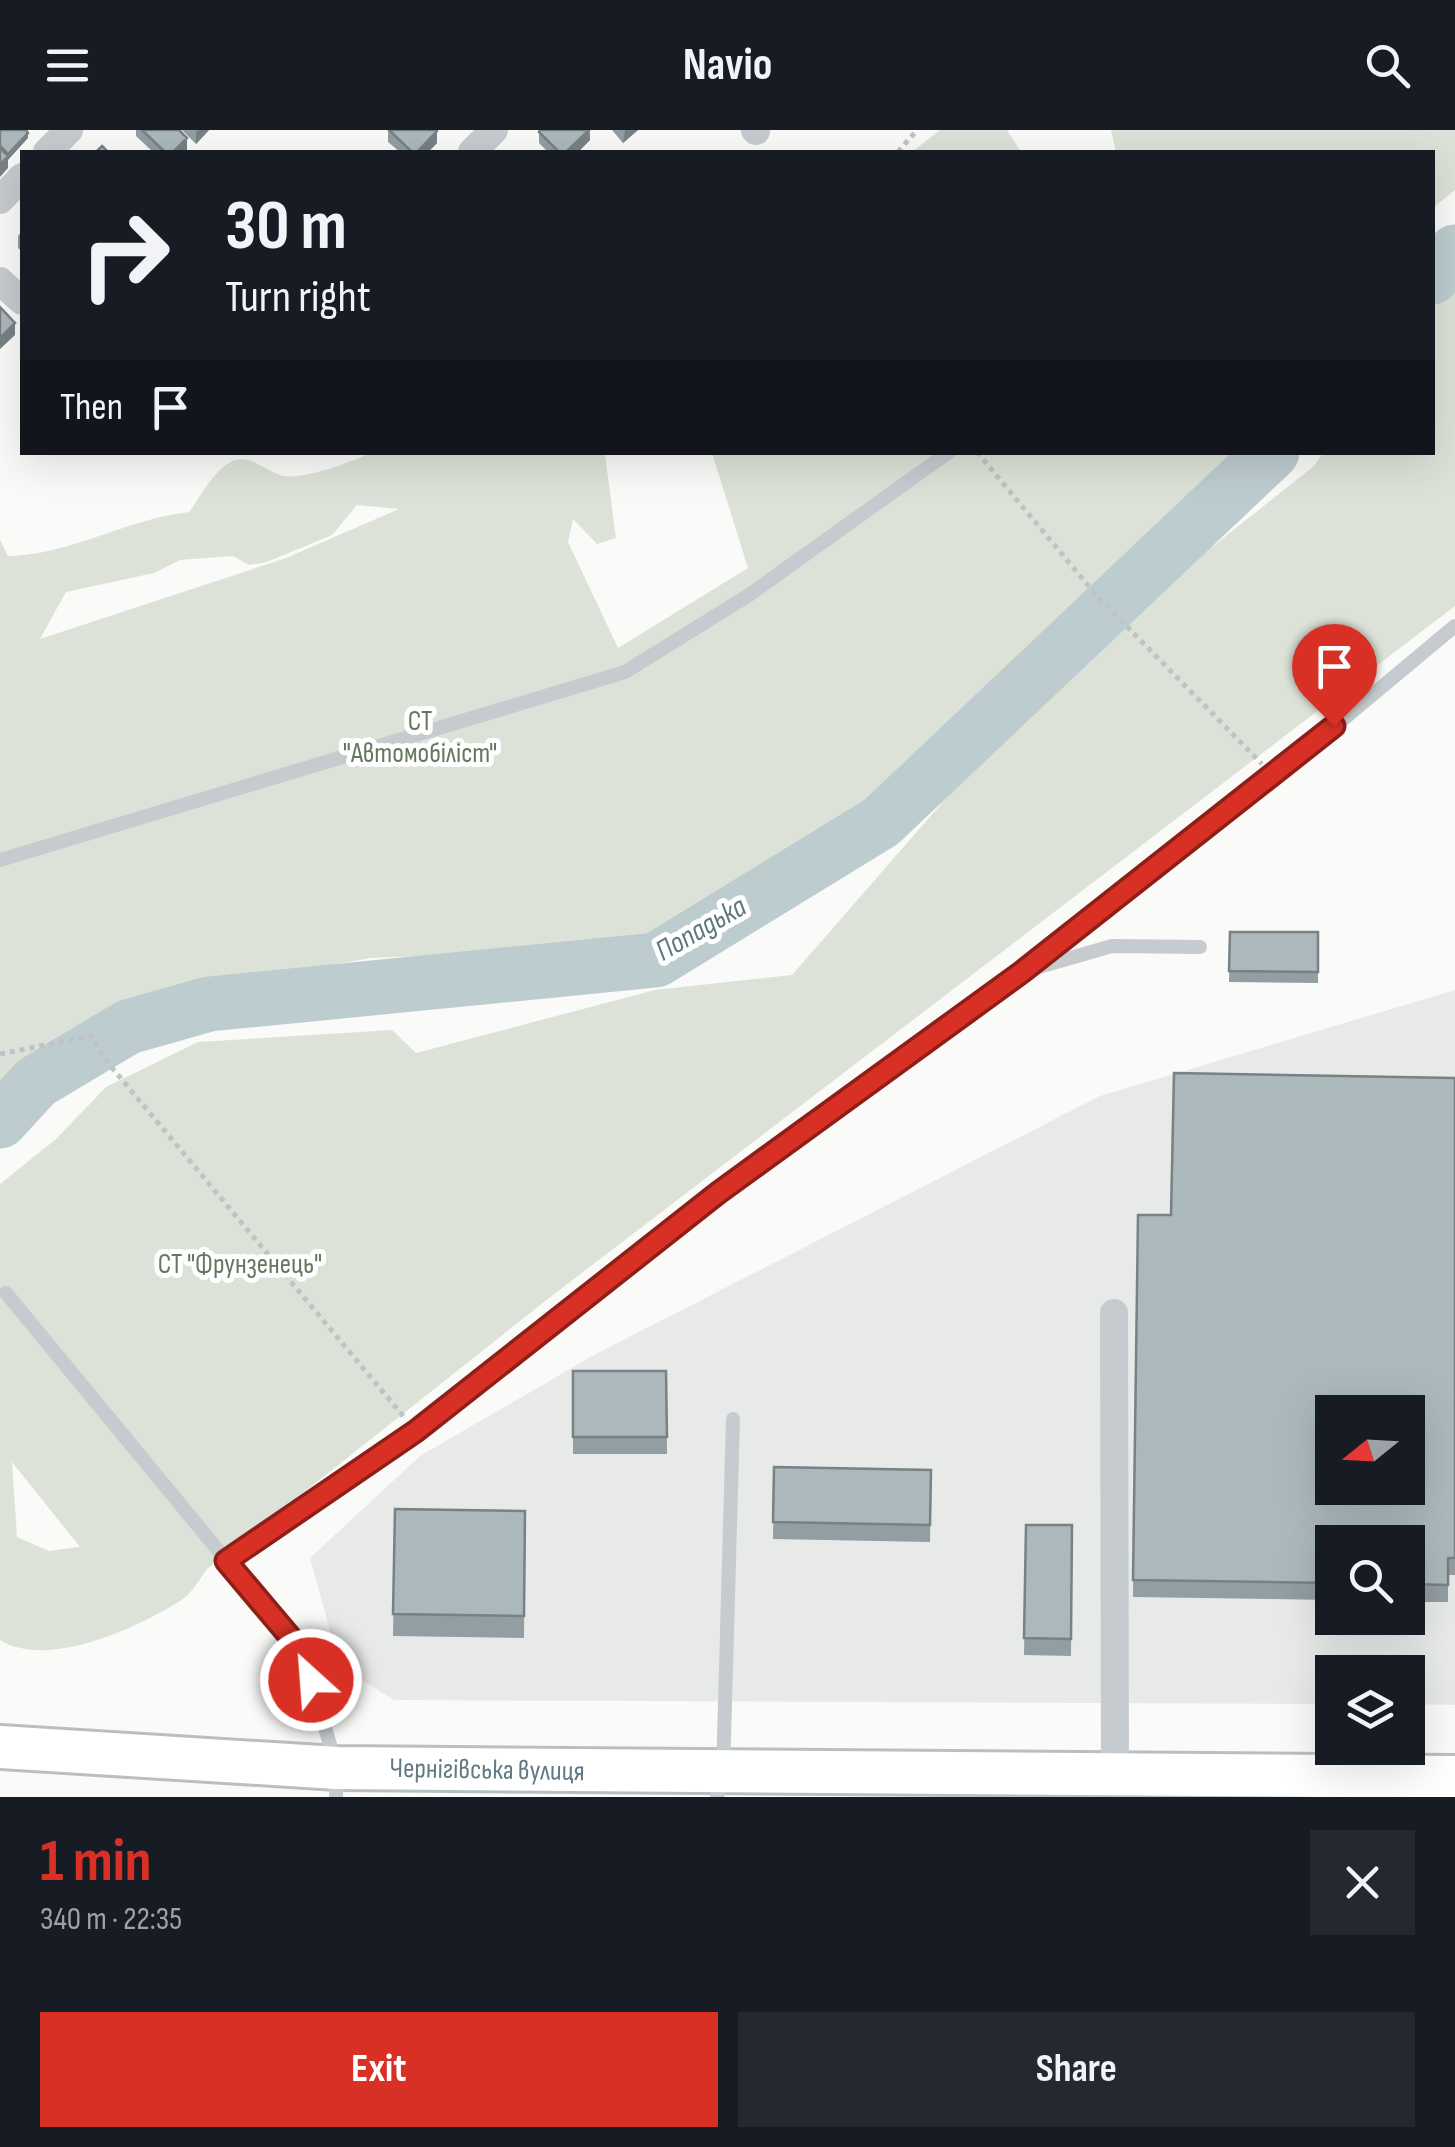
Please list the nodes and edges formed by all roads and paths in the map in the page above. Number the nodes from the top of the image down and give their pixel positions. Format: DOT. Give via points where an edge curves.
graph roads {
  1 [pos="69,130"];
  2 [pos="494,130"];
  3 [pos="916,130"];
  4 [pos="48,150"];
  5 [pos="474,150"];
  6 [pos="900,150"];
  7 [pos="20,179"];
  8 [pos="0,200"];
  9 [pos="0,280"];
  10 [pos="20,300"];
  11 [pos="945,455"];
  12 [pos="980,455"];
  13 [pos="1455,626"];
  14 [pos="1274,777"];
  15 [pos="0,860"];
  16 [pos="1200,947"];
  17 [pos="1022,972"];
  18 [pos="0,1054"];
  19 [pos="6,1292"];
  20 [pos="1114,1312"];
  21 [pos="733,1419"];
  22 [pos="416,1431"];
  23 [pos="226,1561"];
  24 [pos="0,1747"];
  25 [pos="1115,1772"];
  26 [pos="1455,1777"];
  27 [pos="337,1783"];
  28 [pos="720,1786"];
  29 [pos="1370,1787"];
  1 -- 4 [label="street"];
  2 -- 5 [label="street"];
  3 -- 6 [label="path"];
  7 -- 8 [label="street"];
  9 -- 10 [label="street"];
  11 -- 15 [label="lane" via="626,672"];
  12 -- 14 [label="path" via="1096,596"];
  13 -- 14 [label="lane"];
  14 -- 17 [label="lane"];
  16 -- 17 [label="lane" via="1112,946"];
  17 -- 22 [label="lane" via="718,1193"];
  18 -- 22 [label="path" via="91,1036"];
  19 -- 23 [label="lane"];
  20 -- 25 [label="street"];
  21 -- 28 [label="lane"];
  22 -- 23 [label="lane"];
  23 -- 27 [label="lane" via="302,1651"];
  24 -- 27 [label="main road, Чернігівська вулиця"];
  25 -- 28 [label="main road, Чернігівська вулиця" via="997,1782"];
  25 -- 29 [label="main road, Чернігівська вулиця"];
  26 -- 29 [label="main road, Чернігівська вулиця"];
  27 -- 28 [label="main road, Чернігівська вулиця" via="535,1778"];
}
